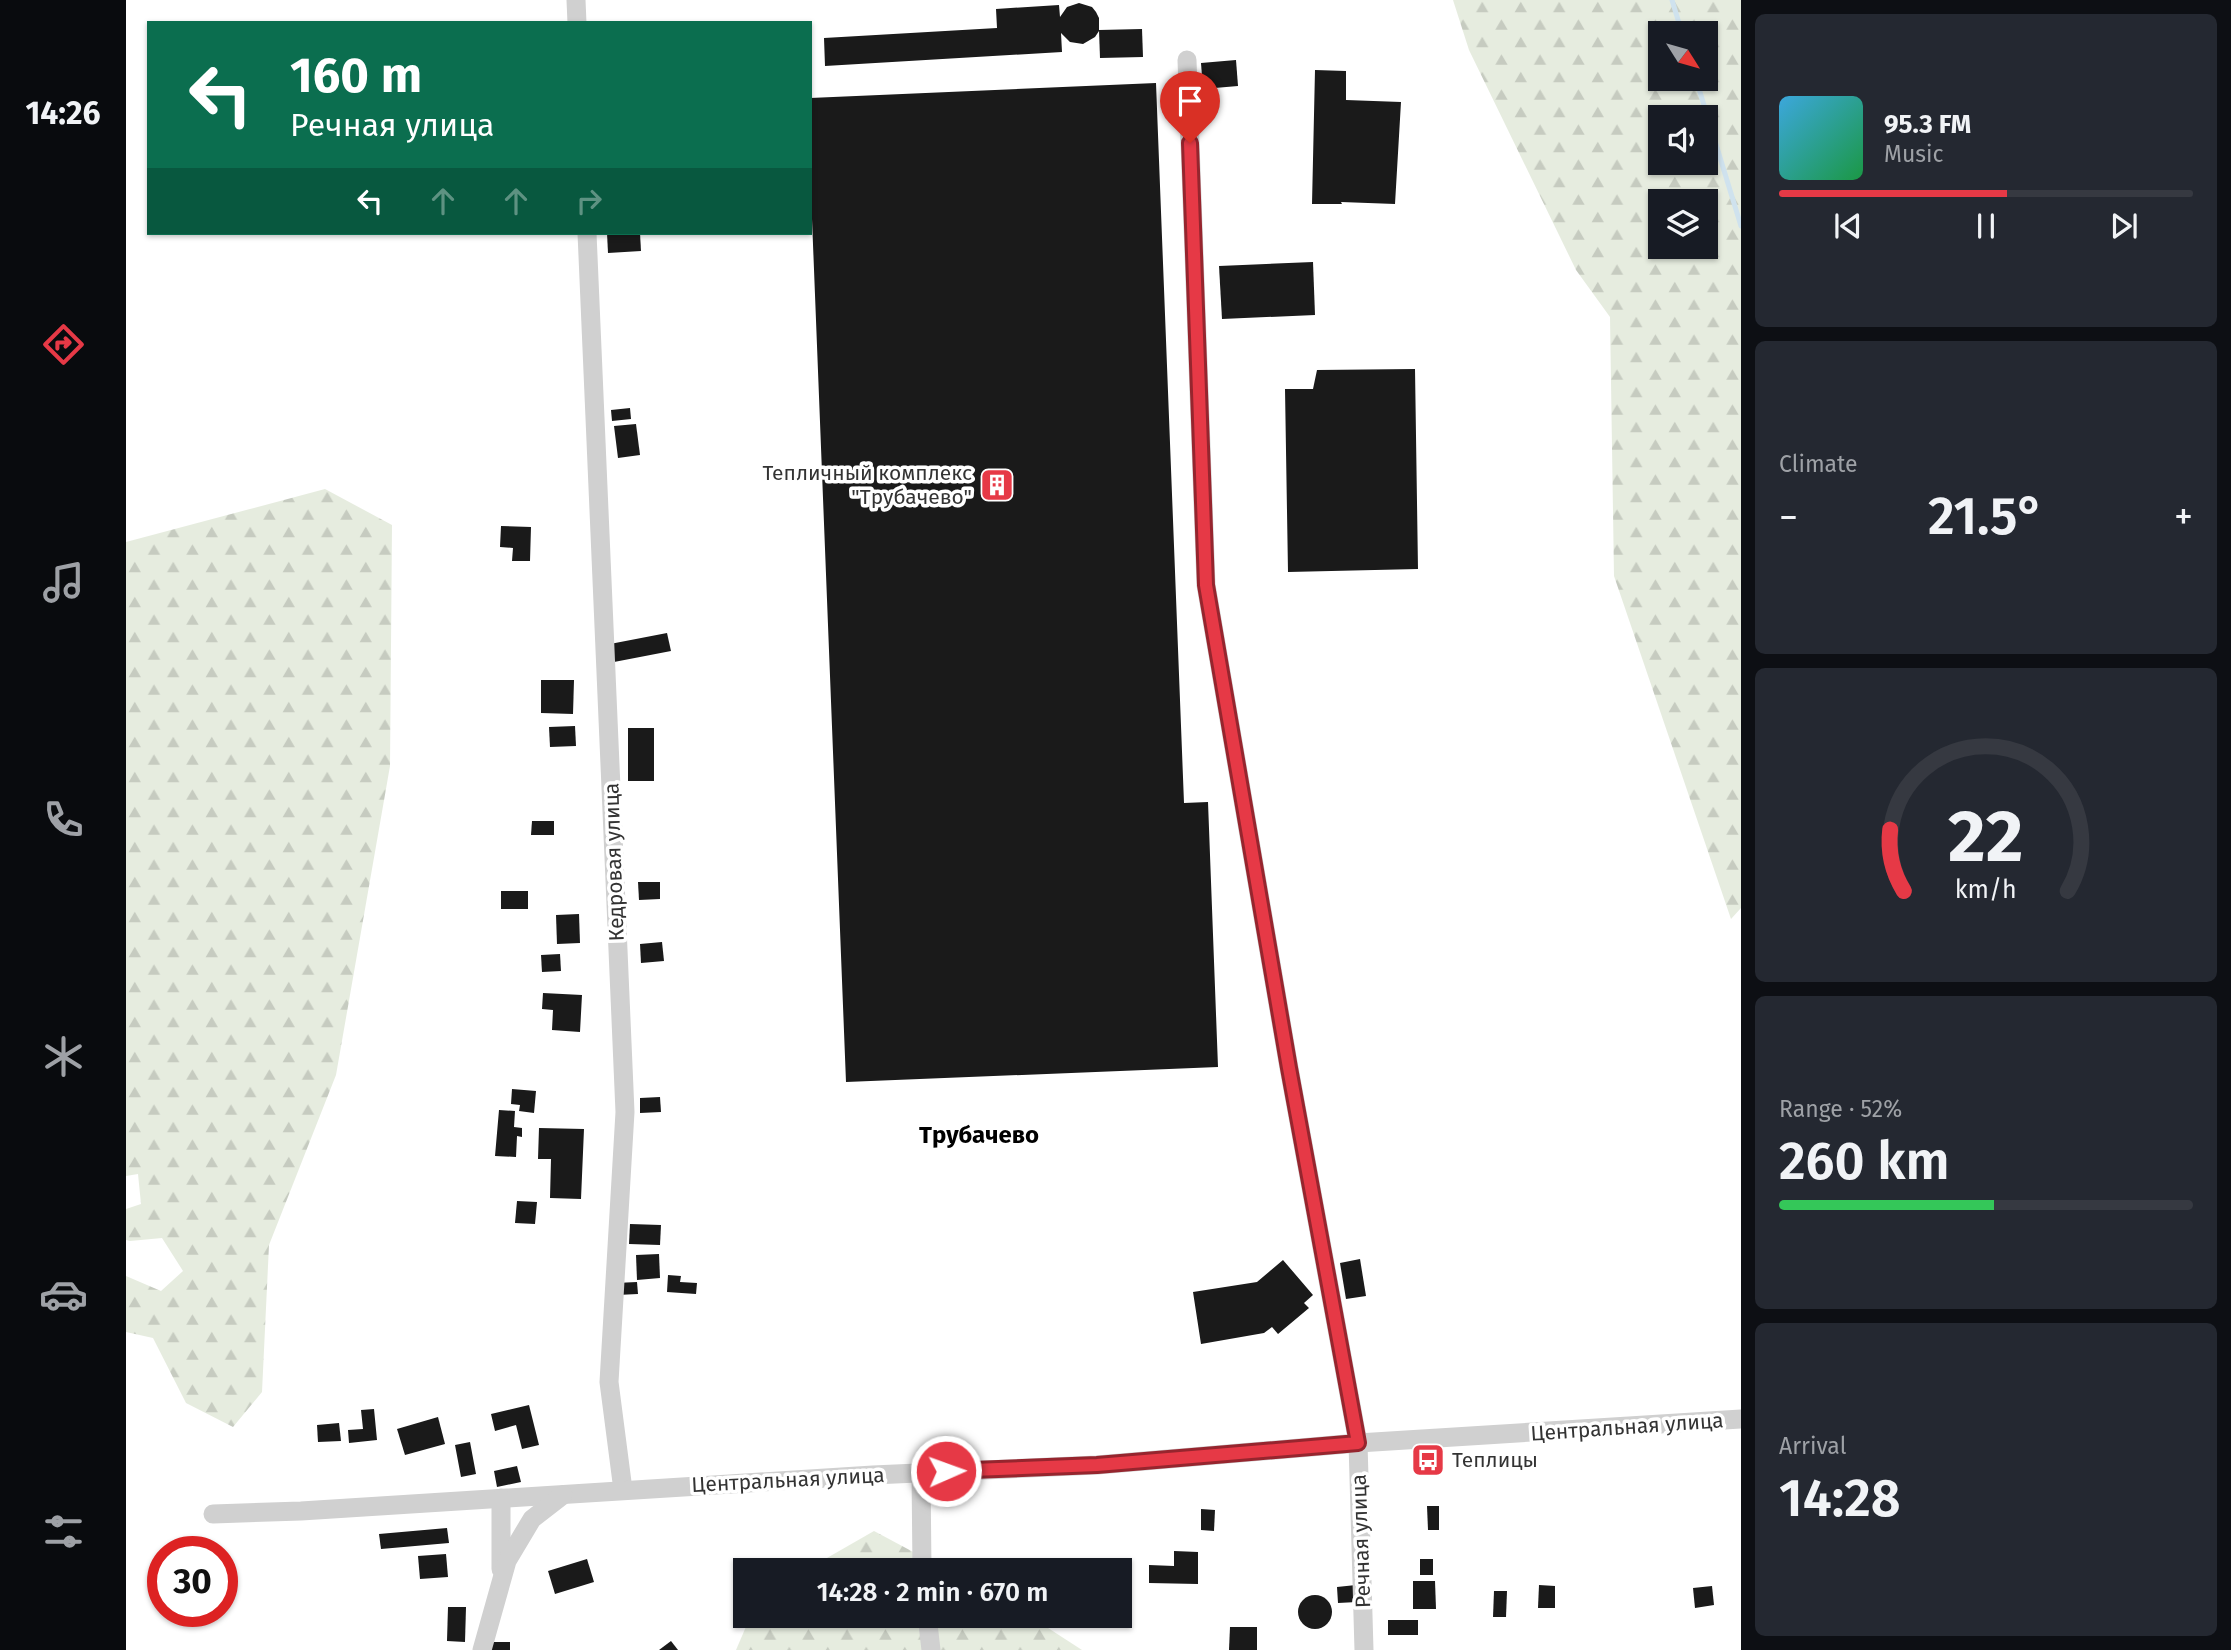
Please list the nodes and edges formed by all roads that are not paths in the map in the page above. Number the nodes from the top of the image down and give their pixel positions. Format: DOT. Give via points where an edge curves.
graph roads {
  1 [pos="576,0"];
  2 [pos="577,21"];
  3 [pos="1187,60"];
  4 [pos="587,235"];
  5 [pos="1741,1419"];
  6 [pos="1358,1443"];
  7 [pos="920,1472"];
  8 [pos="623,1490"];
  9 [pos="564,1495"];
  10 [pos="501,1499"];
  11 [pos="213,1514"];
  12 [pos="922,1558"];
  13 [pos="501,1580"];
  14 [pos="928,1628"];
  15 [pos="482,1650"];
  16 [pos="931,1650"];
  17 [pos="1364,1650"];
  1 -- 2 [label="street"];
  3 -- 6 [label="street, Речная улица" via="1206,585"];
  4 -- 8 [label="street, Кедровая улица" via="625,1112 609,1382"];
  5 -- 6 [label="street, Центральная улица"];
  6 -- 7 [label="street, Центральная улица" via="1097,1465"];
  6 -- 17 [label="street, Речная улица"];
  7 -- 8 [label="street, Центральная улица"];
  7 -- 12 [label="street"];
  8 -- 9 [label="street, Центральная улица"];
  9 -- 10 [label="street, Центральная улица"];
  9 -- 13 [label="street" via="532,1519"];
  10 -- 11 [label="street, Центральная улица"];
  10 -- 13 [label="street"];
  13 -- 15 [label="street"];
  14 -- 16 [label="street"];
}
